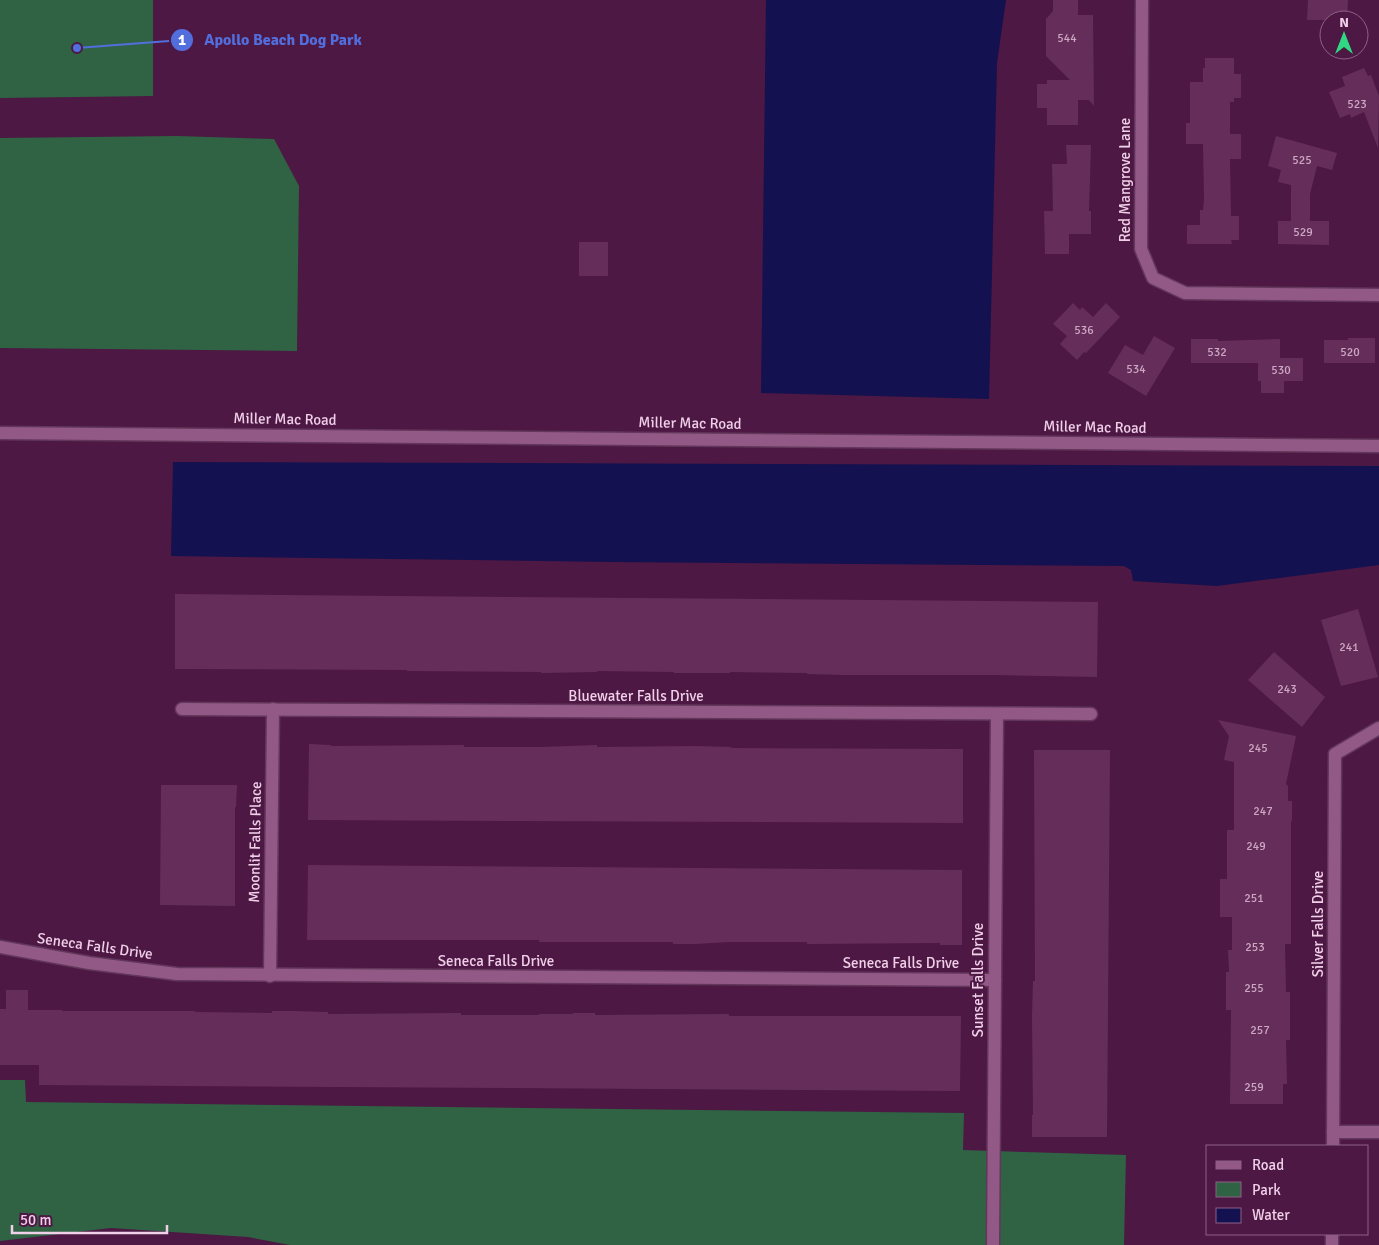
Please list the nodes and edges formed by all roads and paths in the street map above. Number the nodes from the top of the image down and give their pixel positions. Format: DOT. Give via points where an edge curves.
graph roads {
  1 [pos="1142,0"];
  2 [pos="1379,295"];
  3 [pos="0,433"];
  4 [pos="1379,446"];
  5 [pos="182,710"];
  6 [pos="273,710"];
  7 [pos="997,714"];
  8 [pos="1091,714"];
  9 [pos="1379,728"];
  10 [pos="0,948"];
  11 [pos="270,976"];
  12 [pos="995,980"];
  13 [pos="1333,1132"];
  14 [pos="1379,1132"];
  15 [pos="1333,1145"];
  16 [pos="993,1245"];
  1 -- 2 [label="street, Red Mangrove Lane" via="1141,249 1154,278 1185,293"];
  3 -- 4 [label="street, Miller Mac Road"];
  5 -- 6 [label="street, Bluewater Falls Drive"];
  6 -- 7 [label="street, Bluewater Falls Drive"];
  6 -- 11 [label="street, Moonlit Falls Place"];
  7 -- 8 [label="street, Bluewater Falls Drive"];
  7 -- 12 [label="street, Sunset Falls Drive"];
  9 -- 13 [label="street, Silver Falls Drive" via="1335,754"];
  10 -- 11 [label="street, Seneca Falls Drive" via="177,974"];
  11 -- 12 [label="street, Seneca Falls Drive"];
  12 -- 16 [label="street, Sunset Falls Drive"];
  13 -- 14 [label="street"];
  13 -- 15 [label="street, Silver Falls Drive"];
}
